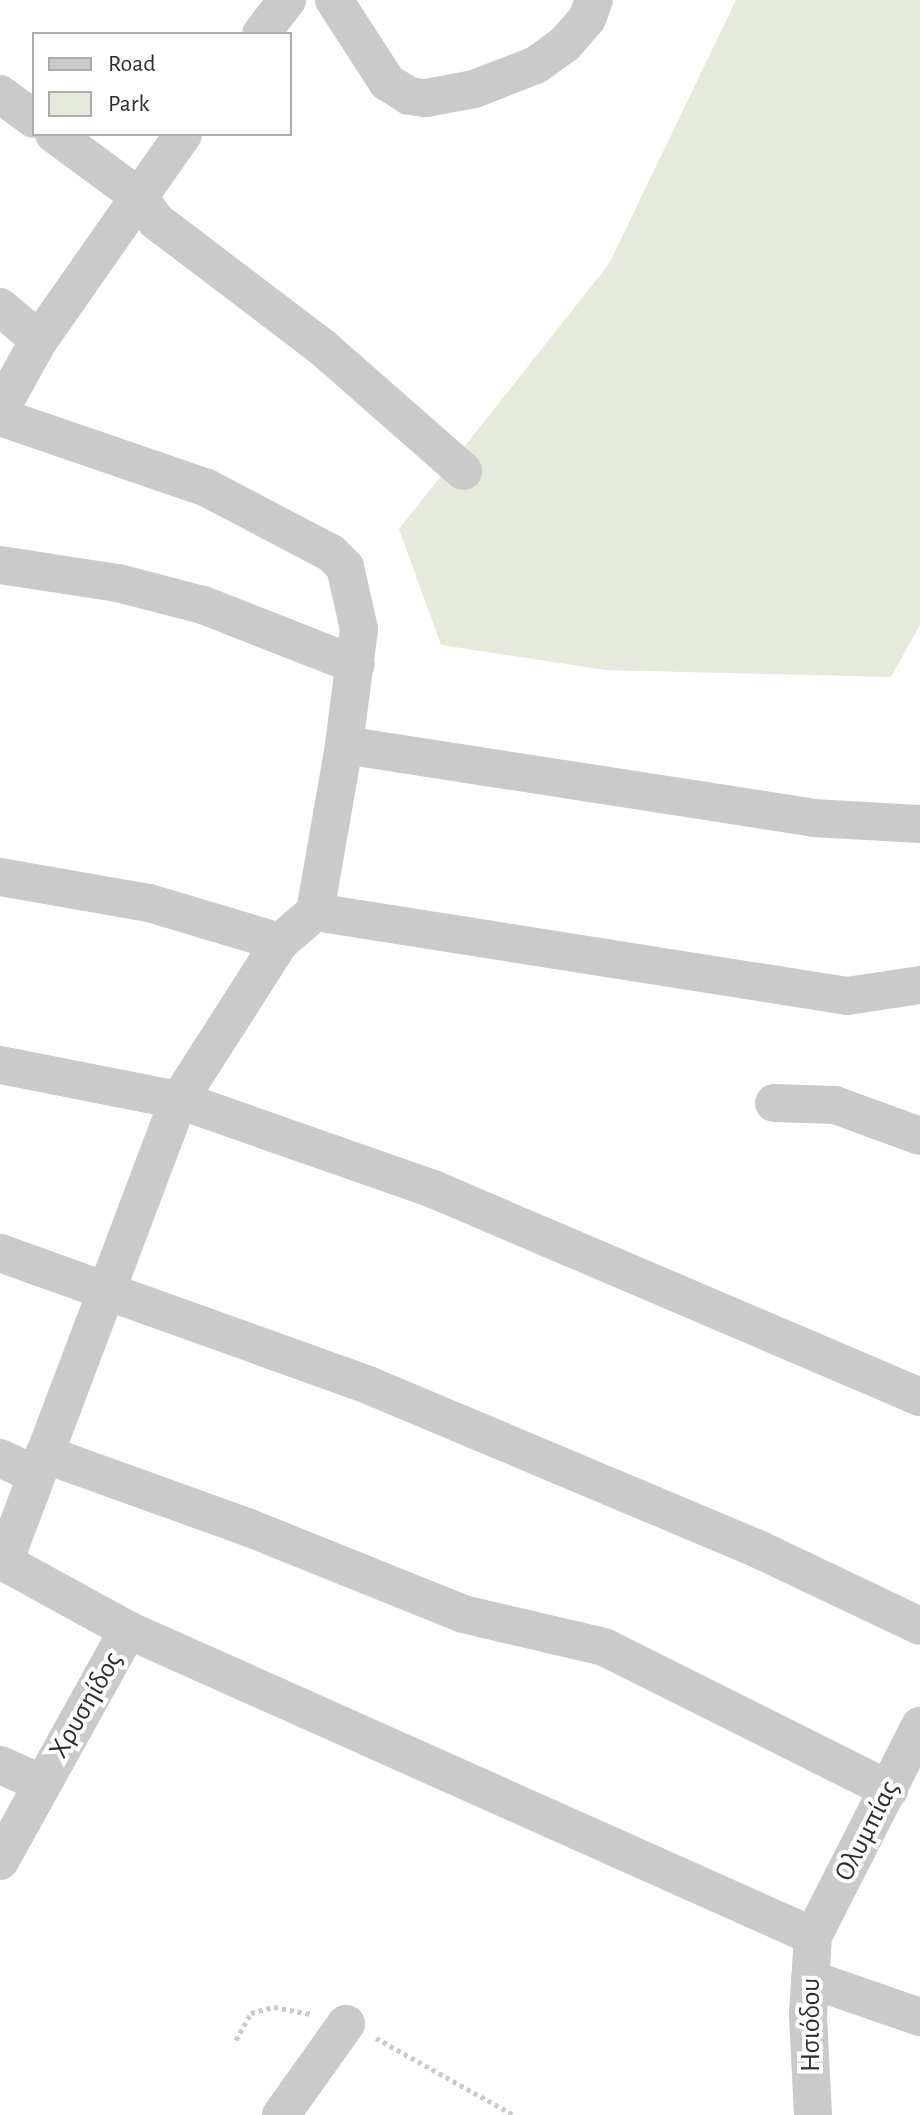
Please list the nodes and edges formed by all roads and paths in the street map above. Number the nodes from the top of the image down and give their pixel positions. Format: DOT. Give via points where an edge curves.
graph roads {
  1 [pos="287,0"];
  2 [pos="334,0"];
  3 [pos="594,0"];
  4 [pos="263,32"];
  5 [pos="0,94"];
  6 [pos="32,118"];
  7 [pos="57,136"];
  8 [pos="182,136"];
  9 [pos="138,196"];
  10 [pos="0,307"];
  11 [pos="39,340"];
  12 [pos="0,410"];
  13 [pos="0,417"];
  14 [pos="463,471"];
  15 [pos="0,565"];
  16 [pos="356,665"];
  17 [pos="344,745"];
  18 [pos="920,824"];
  19 [pos="0,877"];
  20 [pos="315,912"];
  21 [pos="280,942"];
  22 [pos="920,985"];
  23 [pos="0,1065"];
  24 [pos="179,1100"];
  25 [pos="774,1103"];
  26 [pos="920,1136"];
  27 [pos="0,1253"];
  28 [pos="104,1287"];
  29 [pos="920,1397"];
  30 [pos="0,1458"];
  31 [pos="40,1464"];
  32 [pos="2,1561"];
  33 [pos="920,1626"];
  34 [pos="128,1630"];
  35 [pos="916,1742"];
  36 [pos="0,1765"];
  37 [pos="41,1783"];
  38 [pos="889,1790"];
  39 [pos="0,1861"];
  40 [pos="813,1936"];
  41 [pos="810,1979"];
  42 [pos="920,2017"];
  43 [pos="346,2024"];
  44 [pos="281,2115"];
  45 [pos="813,2115"];
  1 -- 4 [label="street"];
  2 -- 3 [label="street" via="387,82 409,96 426,98 474,89 536,65 565,44 587,19"];
  5 -- 6 [label="street"];
  7 -- 9 [label="street"];
  8 -- 9 [label="street"];
  9 -- 11 [label="street"];
  9 -- 14 [label="street" via="156,221 322,347"];
  10 -- 11 [label="street"];
  11 -- 12 [label="street"];
  13 -- 16 [label="street" via="207,488 331,553 345,567 353,589 359,629"];
  15 -- 16 [label="street" via="118,583 203,605"];
  16 -- 17 [label="street"];
  17 -- 18 [label="street" via="813,818"];
  17 -- 20 [label="street"];
  19 -- 21 [label="street" via="149,903"];
  20 -- 21 [label="street"];
  20 -- 22 [label="street" via="847,996"];
  21 -- 24 [label="street"];
  23 -- 24 [label="street"];
  24 -- 28 [label="street"];
  24 -- 29 [label="street" via="433,1189"];
  25 -- 26 [label="street" via="835,1105"];
  27 -- 28 [label="street"];
  28 -- 31 [label="street"];
  28 -- 33 [label="street" via="368,1385 584,1474"];
  30 -- 31 [label="street"];
  31 -- 32 [label="street"];
  31 -- 38 [label="street" via="247,1527 463,1614 604,1647"];
  32 -- 34 [label="street, Χρυσηίδος"];
  34 -- 37 [label="street, Χρυσηίδος"];
  34 -- 40 [label="street"];
  35 -- 38 [label="street, Ολυμπίας"];
  36 -- 37 [label="street"];
  37 -- 39 [label="street, Χρυσηίδος"];
  38 -- 40 [label="street, Ολυμπίας"];
  40 -- 41 [label="street, Ησιόδου"];
  41 -- 42 [label="street"];
  41 -- 45 [label="street, Ησιόδου"];
  43 -- 44 [label="street"];
}
